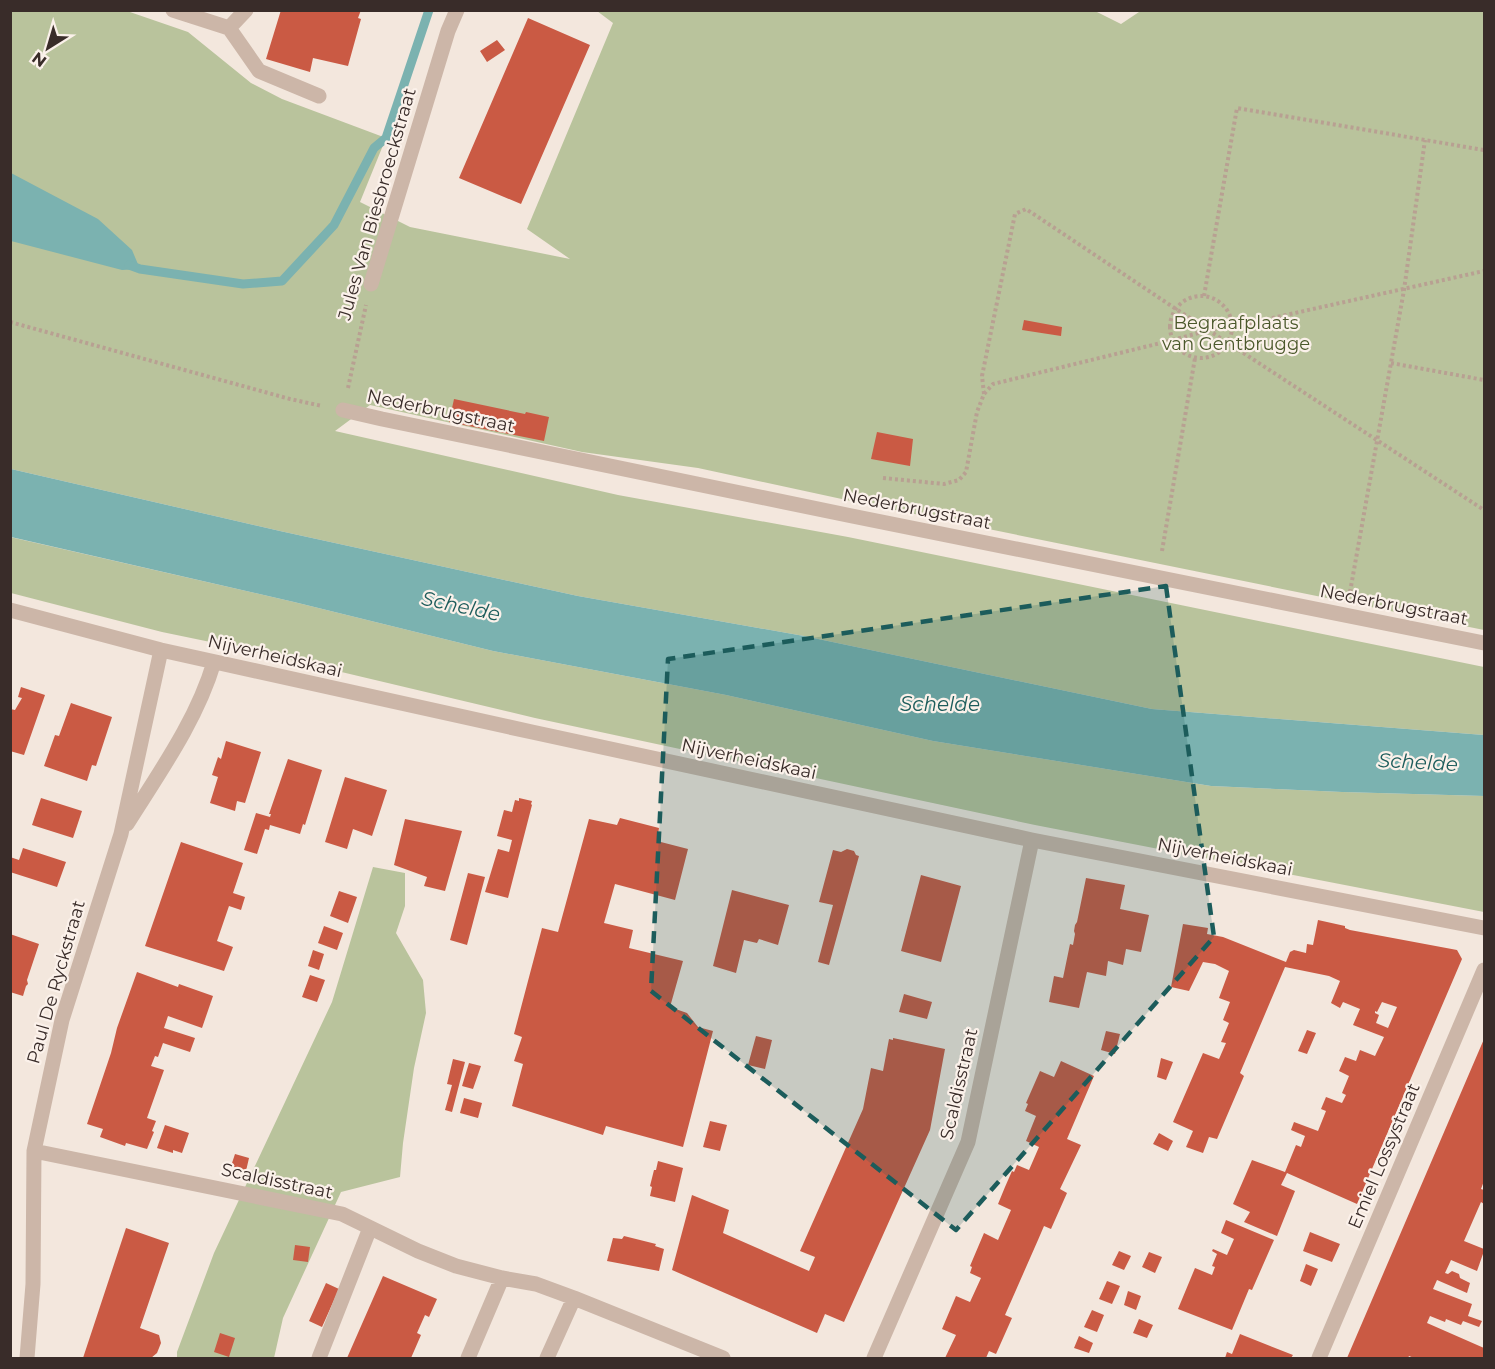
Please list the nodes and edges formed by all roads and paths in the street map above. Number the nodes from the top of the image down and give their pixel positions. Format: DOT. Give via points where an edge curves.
graph roads {
  1 [pos="173,10"];
  2 [pos="246,10"];
  3 [pos="457,10"];
  4 [pos="229,28"];
  5 [pos="319,96"];
  6 [pos="1425,140"];
  7 [pos="1485,150"];
  8 [pos="1485,272"];
  9 [pos="371,284"];
  10 [pos="1404,290"];
  11 [pos="1204,296"];
  12 [pos="1176,309"];
  13 [pos="10,322"];
  14 [pos="1232,327"];
  15 [pos="1209,330"];
  16 [pos="1173,340"];
  17 [pos="1228,343"];
  18 [pos="1195,358"];
  19 [pos="1391,363"];
  20 [pos="1485,381"];
  21 [pos="984,394"];
  22 [pos="343,410"];
  23 [pos="1377,440"];
  24 [pos="883,478"];
  25 [pos="1485,510"];
  26 [pos="1162,551"];
  27 [pos="1350,592"];
  28 [pos="10,610"];
  29 [pos="1485,643"];
  30 [pos="161,650"];
  31 [pos="214,662"];
  32 [pos="121,834"];
  33 [pos="1032,840"];
  34 [pos="1485,928"];
  35 [pos="1485,970"];
  36 [pos="34,1151"];
  37 [pos="370,1228"];
  38 [pos="502,1278"];
  39 [pos="574,1298"];
  40 [pos="27,1359"];
  41 [pos="319,1359"];
  42 [pos="468,1359"];
  43 [pos="547,1359"];
  44 [pos="723,1359"];
  45 [pos="874,1359"];
  46 [pos="1318,1359"];
  1 -- 4 [label="street"];
  2 -- 4 [label="street"];
  3 -- 9 [label="street, Jules Van Biesbroeckstraat"];
  4 -- 5 [label="street" via="259,70"];
  6 -- 7 [label="path"];
  6 -- 10 [label="path"];
  6 -- 11 [label="path" via="1237,108"];
  8 -- 10 [label="path"];
  9 -- 22 [label="path, Jules Van Biesbroeckstraat"];
  10 -- 14 [label="path"];
  10 -- 19 [label="path"];
  11 -- 12 [label="path" via="1193,297"];
  11 -- 14 [label="path" via="1223,305"];
  12 -- 15 [label="path"];
  12 -- 16 [label="path" via="1170,329"];
  12 -- 21 [label="path" via="1026,209 1015,213 982,376"];
  13 -- 22 [label="path"];
  14 -- 15 [label="path"];
  14 -- 17 [label="path"];
  15 -- 16 [label="path"];
  15 -- 17 [label="path"];
  16 -- 18 [label="path" via="1178,348"];
  16 -- 21 [label="path" via="1006,380 993,384"];
  17 -- 18 [label="path" via="1214,356"];
  17 -- 23 [label="path"];
  18 -- 26 [label="path"];
  19 -- 20 [label="path"];
  19 -- 23 [label="path"];
  21 -- 24 [label="path" via="966,472 958,480 944,484"];
  22 -- 29 [label="street, Nederbrugstraat"];
  23 -- 25 [label="path"];
  23 -- 27 [label="path"];
  28 -- 30 [label="street, Nijverheidskaai"];
  30 -- 31 [label="street, Nijverheidskaai"];
  30 -- 32 [label="street, Paul De Ryckstraat"];
  31 -- 32 [label="street, Paul De Ryckstraat" via="192,717"];
  31 -- 33 [label="street, Nijverheidskaai"];
  32 -- 36 [label="street, Paul De Ryckstraat" via="62,1020"];
  33 -- 34 [label="street, Nijverheidskaai"];
  33 -- 45 [label="street, Scaldisstraat" via="968,1142"];
  35 -- 46 [label="street, Emiel Lossystraat"];
  36 -- 37 [label="street, Scaldisstraat" via="342,1214"];
  36 -- 40 [label="street, Paul De Ryckstraat" via="33,1284"];
  37 -- 38 [label="street, Scaldisstraat" via="456,1266"];
  37 -- 41 [label="street"];
  38 -- 39 [label="street, Scaldisstraat" via="536,1284"];
  38 -- 42 [label="street"];
  39 -- 43 [label="street"];
  39 -- 44 [label="street, Scaldisstraat"];
}
